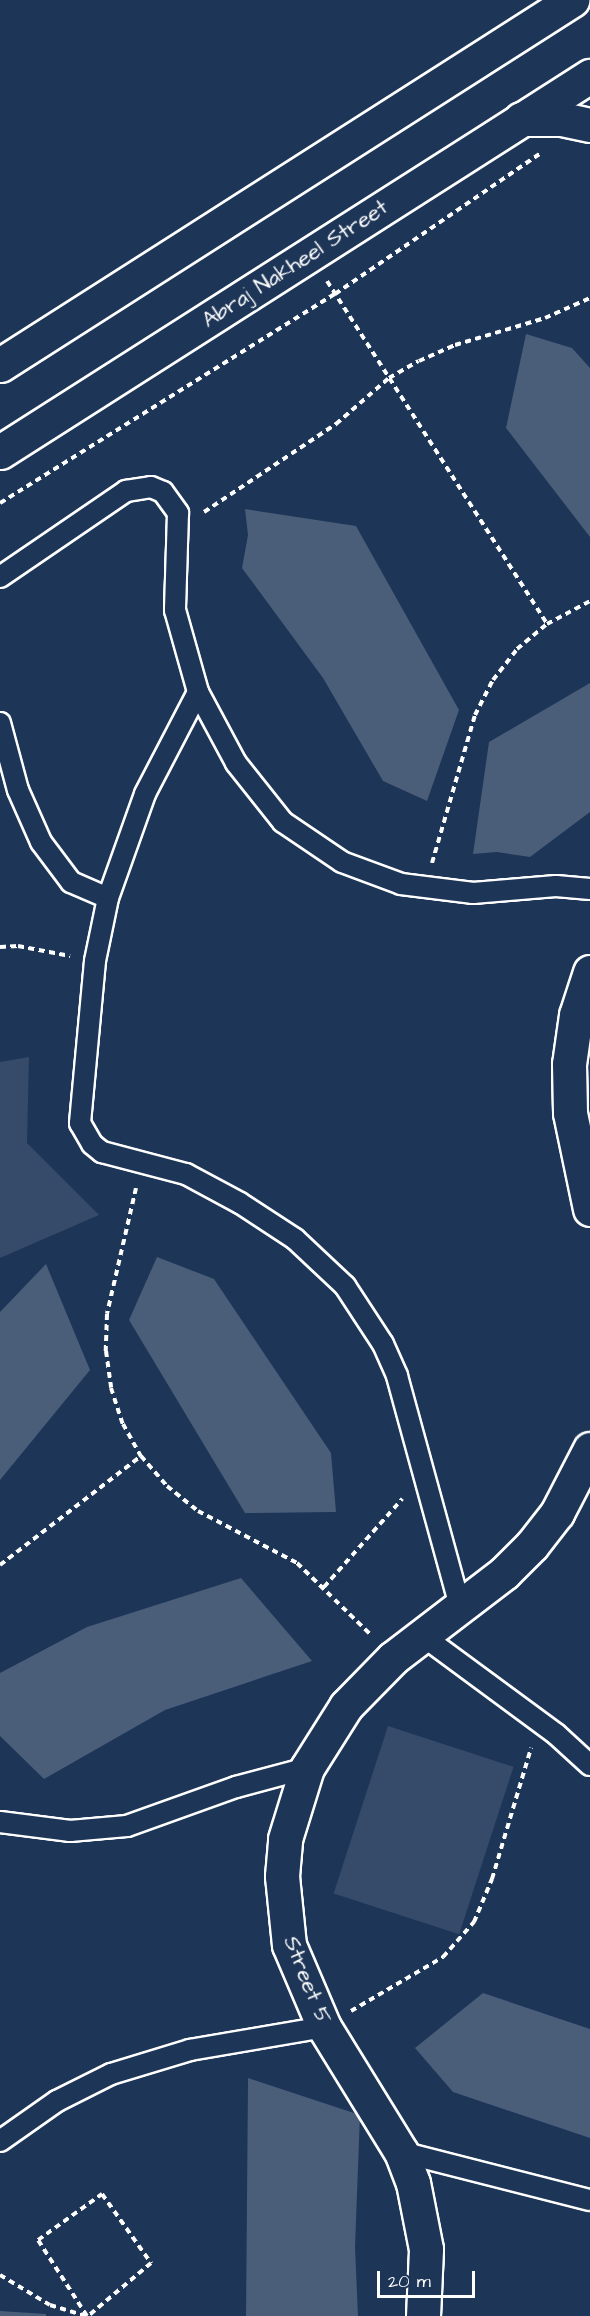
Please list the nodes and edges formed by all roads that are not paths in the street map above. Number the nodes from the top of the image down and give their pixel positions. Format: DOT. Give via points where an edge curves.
graph roads {
  1 [pos="572,0"];
  2 [pos="590,76"];
  3 [pos="521,119"];
  4 [pos="590,125"];
  5 [pos="0,365"];
  6 [pos="0,452"];
  7 [pos="0,577"];
  8 [pos="198,692"];
  9 [pos="0,723"];
  10 [pos="590,889"];
  11 [pos="108,898"];
  12 [pos="590,972"];
  13 [pos="590,1209"];
  14 [pos="590,1449"];
  15 [pos="460,1607"];
  16 [pos="423,1636"];
  17 [pos="590,1765"];
  18 [pos="307,1768"];
  19 [pos="0,1822"];
  20 [pos="324,2027"];
  21 [pos="0,2141"];
  22 [pos="401,2152"];
  23 [pos="590,2200"];
  24 [pos="423,2316"];
  1 -- 5 [label="street"];
  2 -- 3 [label="street, Abraj Nakheel Street"];
  3 -- 4 [label="street" via="562,119"];
  3 -- 6 [label="street, Abraj Nakheel Street"];
  7 -- 8 [label="lane" via="126,491 138,487 157,489 172,501 178,529 175,610"];
  8 -- 10 [label="lane" via="236,763 283,822 342,862 401,884 425,888 473,893 556,886"];
  8 -- 11 [label="lane" via="145,794"];
  9 -- 11 [label="lane" via="18,790 41,842 71,882"];
  11 -- 15 [label="lane" via="95,962 80,1123 85,1135 102,1152 186,1174 240,1203 295,1239 337,1278 383,1344 397,1376"];
  12 -- 13 [label="street" via="576,1016 569,1064 570,1113"];
  14 -- 15 [label="street, Street 5" via="557,1513 532,1545"];
  15 -- 16 [label="street, Street 5"];
  16 -- 17 [label="lane" via="539,1721"];
  16 -- 18 [label="street, Street 5" via="393,1658 346,1706"];
  18 -- 19 [label="lane" via="236,1787 127,1826 70,1831"];
  18 -- 20 [label="street, Street 5" via="285,1839 284,1913 289,1945"];
  20 -- 21 [label="lane" via="190,2050 111,2074 57,2100"];
  20 -- 22 [label="street, Street 5"];
  22 -- 23 [label="lane"];
  22 -- 24 [label="street, Street 5" via="421,2215 427,2282"];
}
